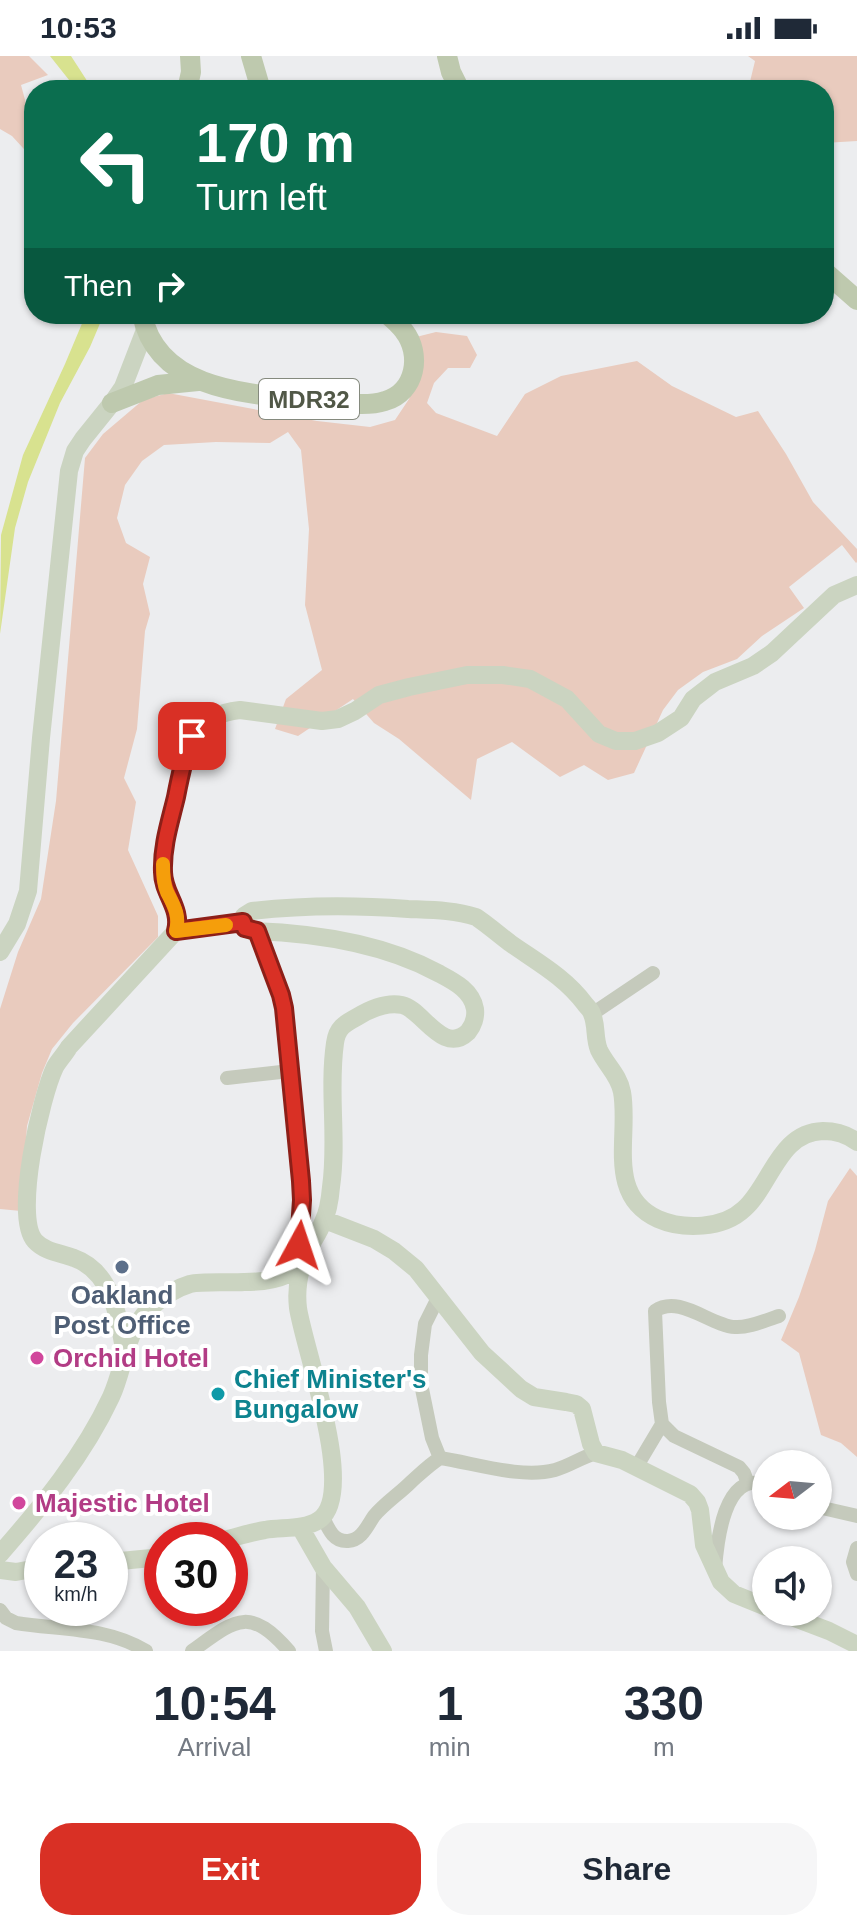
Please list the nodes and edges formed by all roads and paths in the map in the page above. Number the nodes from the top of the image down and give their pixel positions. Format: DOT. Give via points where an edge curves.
graph roads {
  1 [pos="190,56"];
  2 [pos="251,56"];
  3 [pos="447,56"];
  4 [pos="189,80"];
  5 [pos="258,80"];
  6 [pos="455,80"];
  7 [pos="834,280"];
  8 [pos="857,300"];
  9 [pos="143,324"];
  10 [pos="145,324"];
  11 [pos="398,324"];
  12 [pos="198,381"];
  13 [pos="112,403"];
  14 [pos="857,585"];
  15 [pos="250,927"];
  16 [pos="176,931"];
  17 [pos="0,952"];
  18 [pos="653,973"];
  19 [pos="592,1014"];
  20 [pos="290,1071"];
  21 [pos="227,1078"];
  22 [pos="857,1142"];
  23 [pos="325,1220"];
  24 [pos="299,1264"];
  25 [pos="438,1298"];
  26 [pos="779,1316"];
  27 [pos="124,1353"];
  28 [pos="662,1424"];
  29 [pos="596,1453"];
  30 [pos="440,1458"];
  31 [pos="637,1466"];
  32 [pos="752,1483"];
  33 [pos="748,1484"];
  34 [pos="832,1510"];
  35 [pos="857,1516"];
  36 [pos="323,1517"];
  37 [pos="300,1527"];
  38 [pos="248,1534"];
  39 [pos="857,1548"];
  40 [pos="0,1554"];
  41 [pos="323,1567"];
  42 [pos="0,1570"];
  43 [pos="24,1570"];
  44 [pos="715,1570"];
  45 [pos="857,1574"];
  46 [pos="752,1601"];
  47 [pos="0,1610"];
  48 [pos="816,1626"];
  49 [pos="857,1645"];
  50 [pos="146,1651"];
  51 [pos="192,1651"];
  52 [pos="289,1651"];
  53 [pos="326,1651"];
  54 [pos="383,1651"];
  1 -- 4 [label="main road"];
  2 -- 5 [label="main road"];
  3 -- 6 [label="main road"];
  7 -- 8 [label="main road"];
  9 -- 13 [label="street" via="130,372"];
  10 -- 12 [label="main road, MDR32" via="164,358"];
  11 -- 12 [label="main road, MDR32" via="412,344 413,372 401,392 383,402 303,399"];
  12 -- 13 [label="main road" via="158,385"];
  13 -- 17 [label="street" via="75,451 69,471 28,891"];
  14 -- 16 [label="street" via="834,595 753,666 715,682 693,699 681,718 635,741 599,734 567,699 530,679 503,675 467,675 379,695 338,719 240,710 210,718 188,747 163,855 163,882 176,910"];
  15 -- 16 [label="street"];
  15 -- 19 [label="street" via="244,916 252,911 357,905 467,914 563,979"];
  15 -- 20 [label="street" via="281,995"];
  15 -- 23 [label="street" via="380,949 457,983 475,1007 468,1032 458,1037 444,1037 399,1004 368,1011 339,1028 331,1086 333,1175"];
  16 -- 27 [label="street" via="55,1067 28,1175 27,1220 34,1240 94,1270 113,1298"];
  18 -- 19 [label="street"];
  19 -- 22 [label="street" via="599,1049 622,1091 626,1185 647,1213 660,1220 698,1226 728,1220 758,1193 783,1153 811,1132 826,1131"];
  20 -- 21 [label="street"];
  20 -- 24 [label="street" via="302,1200"];
  23 -- 24 [label="street"];
  23 -- 25 [label="street" via="394,1251"];
  24 -- 27 [label="street" via="267,1281 191,1284 170,1293 135,1327"];
  24 -- 36 [label="street" via="298,1305 331,1443 333,1488"];
  25 -- 29 [label="street" via="482,1353 521,1389 582,1409"];
  25 -- 30 [label="street" via="425,1324 421,1384"];
  26 -- 28 [label="street" via="731,1327 685,1308 657,1309"];
  27 -- 40 [label="street" via="111,1397 88,1437 59,1483"];
  28 -- 31 [label="street"];
  28 -- 33 [label="street" via="674,1436 739,1467"];
  29 -- 30 [label="street" via="544,1472"];
  29 -- 31 [label="street"];
  30 -- 36 [label="street" via="353,1540 339,1540"];
  31 -- 44 [label="street" via="697,1502 704,1545"];
  32 -- 33 [label="street"];
  33 -- 44 [label="street" via="738,1490 723,1516"];
  34 -- 35 [label="street"];
  36 -- 37 [label="street"];
  37 -- 38 [label="street"];
  37 -- 41 [label="street"];
  39 -- 45 [label="street"];
  41 -- 53 [label="street"];
  41 -- 54 [label="street" via="357,1607"];
  42 -- 43 [label="street"];
  44 -- 46 [label="street" via="734,1594"];
  47 -- 50 [label="street" via="16,1623 111,1636"];
  48 -- 49 [label="street"];
  51 -- 52 [label="street" via="241,1621 268,1629"];
}
